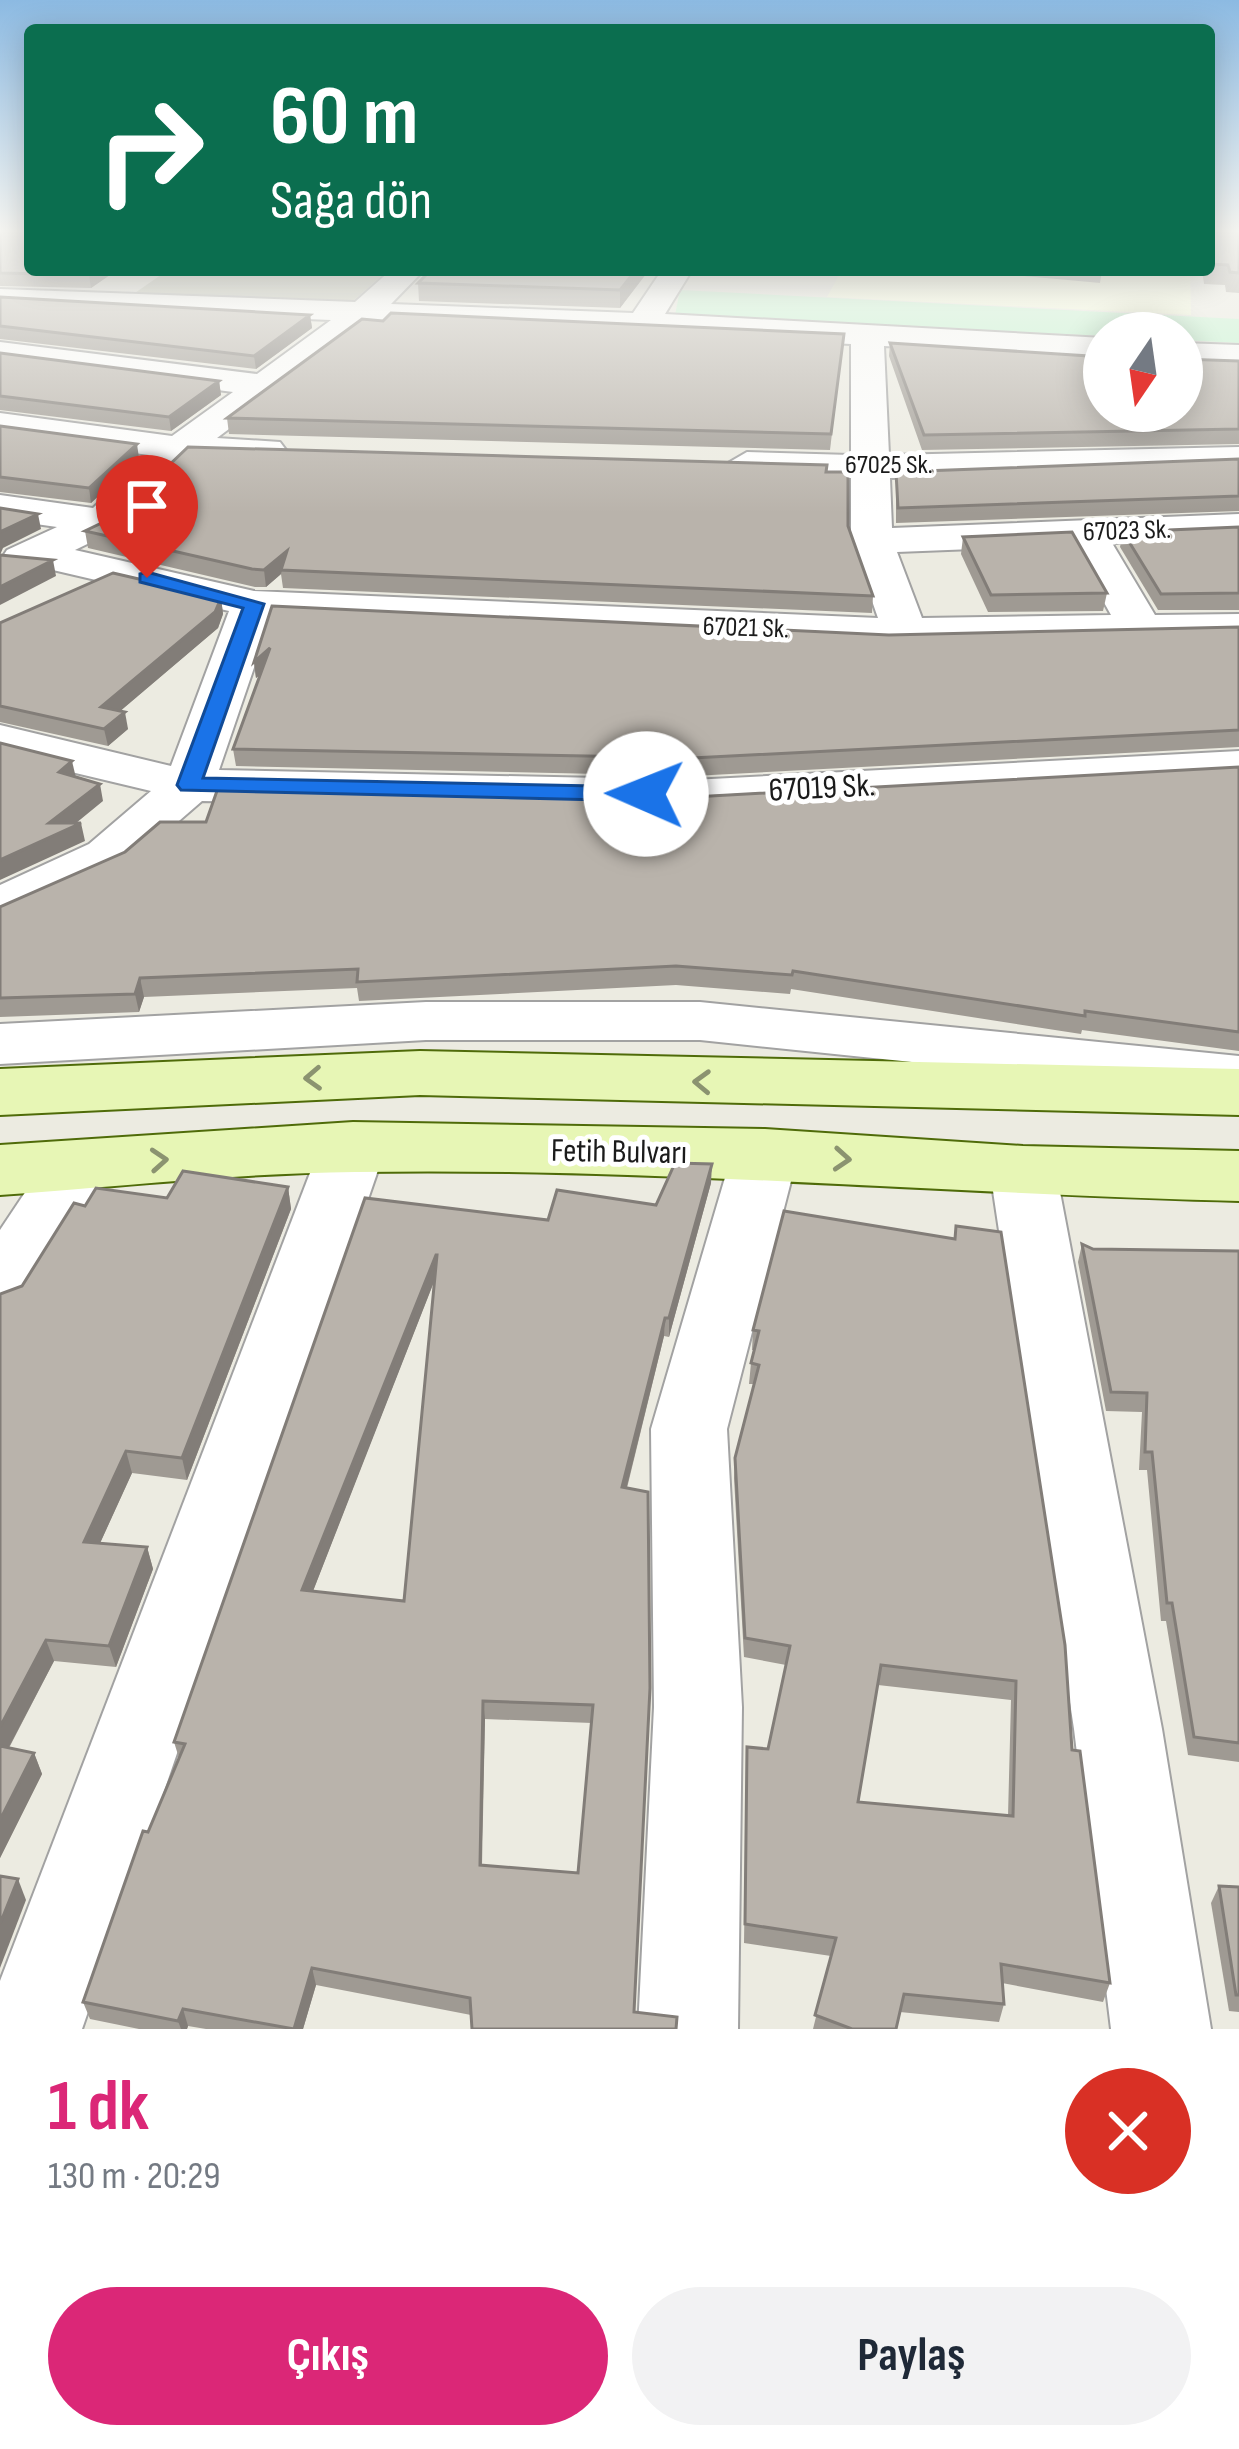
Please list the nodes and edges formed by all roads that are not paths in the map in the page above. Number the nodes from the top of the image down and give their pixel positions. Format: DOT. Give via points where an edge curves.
graph roads {
  1 [pos="347,324"];
  2 [pos="656,324"];
  3 [pos="867,335"];
  4 [pos="1083,347"];
  5 [pos="0,352"];
  6 [pos="1203,354"];
  7 [pos="1239,355"];
  8 [pos="261,385"];
  9 [pos="0,424"];
  10 [pos="179,448"];
  11 [pos="298,451"];
  12 [pos="1239,458"];
  13 [pos="704,462"];
  14 [pos="872,467"];
  15 [pos="0,507"];
  16 [pos="102,521"];
  17 [pos="1239,526"];
  18 [pos="1085,532"];
  19 [pos="872,541"];
  20 [pos="18,560"];
  21 [pos="112,569"];
  22 [pos="56,598"];
  23 [pos="254,604"];
  24 [pos="1239,627"];
  25 [pos="1142,631"];
  26 [pos="905,632"];
  27 [pos="0,740"];
  28 [pos="1239,766"];
  29 [pos="189,785"];
  30 [pos="0,906"];
  31 [pos="0,1044"];
  32 [pos="1239,1076"];
  33 [pos="0,1092"];
  34 [pos="1239,1092"];
  35 [pos="353,1147"];
  36 [pos="765,1154"];
  37 [pos="76,1165"];
  38 [pos="0,1170"];
  39 [pos="1023,1171"];
  40 [pos="1239,1176"];
  41 [pos="0,1287"];
  42 [pos="0,2024"];
  43 [pos="29,2029"];
  44 [pos="688,2029"];
  45 [pos="1161,2029"];
  1 -- 8 [label="street"];
  2 -- 3 [label="street"];
  3 -- 4 [label="street"];
  3 -- 14 [label="street"];
  5 -- 8 [label="street"];
  6 -- 7 [label="street"];
  8 -- 10 [label="street"];
  9 -- 10 [label="street"];
  10 -- 11 [label="street"];
  10 -- 16 [label="street"];
  12 -- 14 [label="street, 67025 Sk."];
  13 -- 14 [label="street, 67025 Sk."];
  14 -- 19 [label="street"];
  15 -- 16 [label="street"];
  16 -- 20 [label="street"];
  17 -- 18 [label="street, 67023 Sk."];
  18 -- 19 [label="street, 67023 Sk."];
  18 -- 25 [label="street"];
  19 -- 26 [label="street"];
  20 -- 21 [label="street, 67021 Sk."];
  21 -- 22 [label="street"];
  21 -- 23 [label="street, 67021 Sk."];
  23 -- 26 [label="street, 67021 Sk."];
  23 -- 29 [label="street"];
  24 -- 25 [label="street, 67021 Sk."];
  25 -- 26 [label="street, 67021 Sk."];
  27 -- 29 [label="street, 67019 Sk."];
  28 -- 29 [label="street, 67019 Sk." via="692,795"];
  29 -- 30 [label="street" via="108,856"];
  31 -- 32 [label="street" via="426,1021 700,1021"];
  34 -- 33 [label="main road, one-way" via="420,1073"];
  35 -- 36 [label="main road, Fetih Bulvarı"];
  37 -- 35 [label="main road, Fetih Bulvarı, one-way"];
  35 -- 43 [label="street"];
  36 -- 39 [label="main road, Fetih Bulvarı, one-way"];
  36 -- 44 [label="street" via="689,1429 698,1706"];
  37 -- 38 [label="main road, Fetih Bulvarı"];
  37 -- 41 [label="street"];
  39 -- 40 [label="main road, Fetih Bulvarı"];
  39 -- 45 [label="street"];
  42 -- 43 [label="street"];
}
